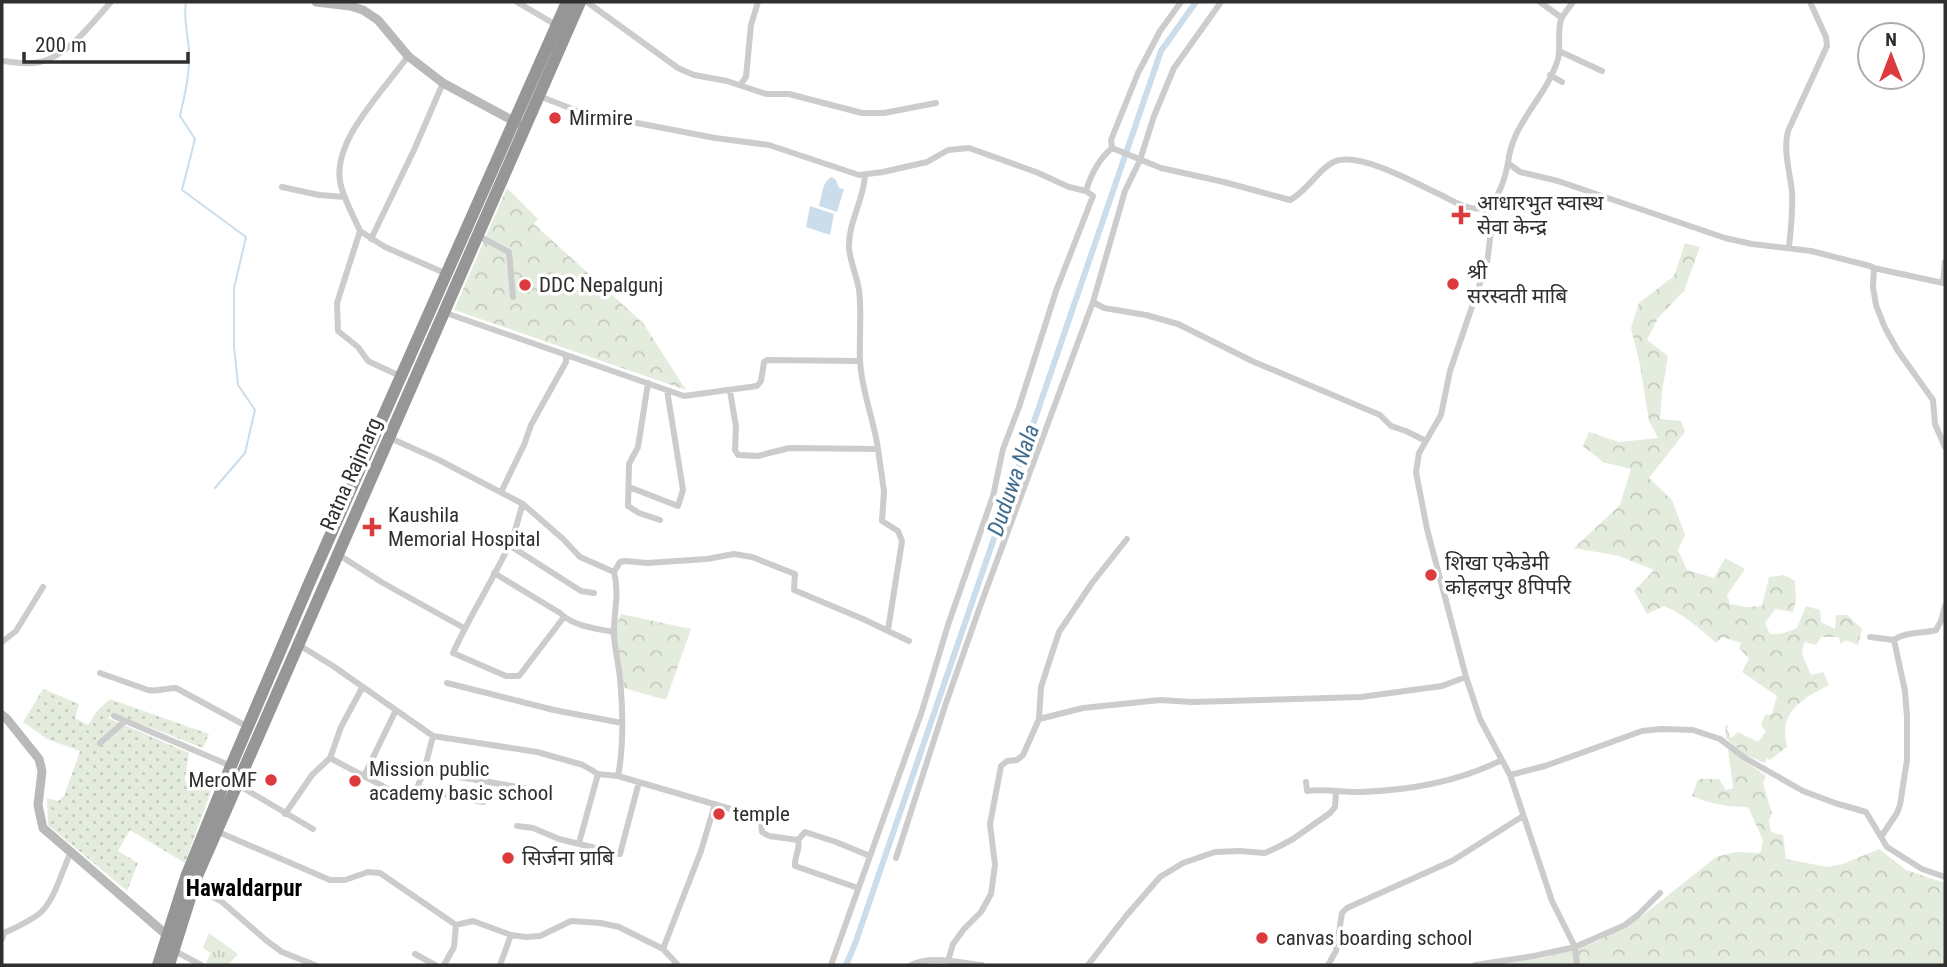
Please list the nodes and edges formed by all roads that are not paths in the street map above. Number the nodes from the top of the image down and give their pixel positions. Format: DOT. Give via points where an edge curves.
graph roads {
  1 [pos="111,2"];
  2 [pos="316,2"];
  3 [pos="517,2"];
  4 [pos="567,2"];
  5 [pos="580,2"];
  6 [pos="587,2"];
  7 [pos="758,2"];
  8 [pos="1181,2"];
  9 [pos="1221,2"];
  10 [pos="1540,2"];
  11 [pos="1573,2"];
  12 [pos="1810,2"];
  13 [pos="1562,18"];
  14 [pos="556,25"];
  15 [pos="1559,51"];
  16 [pos="408,56"];
  17 [pos="2,61"];
  18 [pos="1602,71"];
  19 [pos="1550,75"];
  20 [pos="1562,82"];
  21 [pos="443,83"];
  22 [pos="740,85"];
  23 [pos="534,93"];
  24 [pos="936,103"];
  25 [pos="519,124"];
  26 [pos="1112,148"];
  27 [pos="1138,159"];
  28 [pos="1508,163"];
  29 [pos="865,174"];
  30 [pos="282,187"];
  31 [pos="1086,191"];
  32 [pos="345,197"];
  33 [pos="1484,208"];
  34 [pos="360,231"];
  35 [pos="477,235"];
  36 [pos="370,239"];
  37 [pos="1789,247"];
  38 [pos="1945,262"];
  39 [pos="1874,268"];
  40 [pos="447,274"];
  41 [pos="513,297"];
  42 [pos="1093,302"];
  43 [pos="443,312"];
  44 [pos="566,355"];
  45 [pos="860,361"];
  46 [pos="402,377"];
  47 [pos="648,383"];
  48 [pos="667,390"];
  49 [pos="730,391"];
  50 [pos="388,437"];
  51 [pos="1426,441"];
  52 [pos="1945,447"];
  53 [pos="878,449"];
  54 [pos="629,486"];
  55 [pos="501,492"];
  56 [pos="523,504"];
  57 [pos="660,520"];
  58 [pos="1127,539"];
  59 [pos="509,545"];
  60 [pos="337,554"];
  61 [pos="614,572"];
  62 [pos="494,573"];
  63 [pos="43,587"];
  64 [pos="594,593"];
  65 [pos="1945,606"];
  66 [pos="564,617"];
  67 [pos="464,628"];
  68 [pos="888,630"];
  69 [pos="614,632"];
  70 [pos="1870,637"];
  71 [pos="1894,640"];
  72 [pos="909,641"];
  73 [pos="2,642"];
  74 [pos="298,645"];
  75 [pos="100,673"];
  76 [pos="1466,677"];
  77 [pos="447,683"];
  78 [pos="362,688"];
  79 [pos="396,710"];
  80 [pos="2,715"];
  81 [pos="114,716"];
  82 [pos="1039,719"];
  83 [pos="124,722"];
  84 [pos="622,723"];
  85 [pos="248,727"];
  86 [pos="433,736"];
  87 [pos="100,743"];
  88 [pos="330,758"];
  89 [pos="1502,760"];
  90 [pos="231,765"];
  91 [pos="424,771"];
  92 [pos="598,774"];
  93 [pos="1510,775"];
  94 [pos="364,776"];
  95 [pos="618,776"];
  96 [pos="639,782"];
  97 [pos="1306,782"];
  98 [pos="236,784"];
  99 [pos="524,788"];
  100 [pos="418,789"];
  101 [pos="1336,792"];
  102 [pos="483,802"];
  103 [pos="715,804"];
  104 [pos="285,814"];
  105 [pos="1523,816"];
  106 [pos="517,826"];
  107 [pos="313,829"];
  108 [pos="216,831"];
  109 [pos="1881,837"];
  110 [pos="798,839"];
  111 [pos="579,843"];
  112 [pos="71,852"];
  113 [pos="870,856"];
  114 [pos="896,858"];
  115 [pos="1945,877"];
  116 [pos="192,888"];
  117 [pos="858,888"];
  118 [pos="1660,893"];
  119 [pos="456,925"];
  120 [pos="511,935"];
  121 [pos="2,939"];
  122 [pos="171,943"];
  123 [pos="1575,947"];
  124 [pos="663,949"];
  125 [pos="415,954"];
  126 [pos="948,961"];
  127 [pos="158,965"];
  128 [pos="169,965"];
  129 [pos="201,965"];
  130 [pos="315,965"];
  131 [pos="435,965"];
  132 [pos="444,965"];
  133 [pos="500,965"];
  134 [pos="678,965"];
  135 [pos="831,965"];
  136 [pos="911,965"];
  137 [pos="982,965"];
  138 [pos="1088,965"];
  139 [pos="1328,965"];
  140 [pos="1475,965"];
  141 [pos="1577,965"];
  1 -- 17 [label="street" via="52,59"];
  2 -- 16 [label="street" via="363,10 378,20"];
  3 -- 14 [label="street"];
  4 -- 14 [label="highway, Ratna Rajmarg"];
  5 -- 23 [label="highway, Ratna Rajmarg"];
  6 -- 22 [label="street" via="678,68"];
  7 -- 22 [label="street" via="746,77"];
  8 -- 26 [label="street" via="1138,73 1111,140"];
  9 -- 27 [label="street" via="1174,68"];
  10 -- 13 [label="street"];
  11 -- 13 [label="street"];
  12 -- 37 [label="street" via="1828,46 1785,143 1793,212"];
  13 -- 15 [label="street"];
  14 -- 23 [label="highway, Ratna Rajmarg"];
  15 -- 18 [label="street"];
  15 -- 19 [label="street"];
  16 -- 21 [label="street"];
  16 -- 32 [label="street" via="364,111 350,137 339,180"];
  19 -- 20 [label="street"];
  19 -- 28 [label="street" via="1511,144"];
  21 -- 25 [label="street"];
  21 -- 36 [label="street"];
  22 -- 24 [label="street" via="862,113"];
  23 -- 25 [label="highway, Ratna Rajmarg"];
  23 -- 29 [label="street" via="580,112 759,143"];
  25 -- 35 [label="highway, Ratna Rajmarg"];
  25 -- 40 [label="highway, Ratna Rajmarg"];
  26 -- 27 [label="street"];
  26 -- 31 [label="street" via="1091,173"];
  27 -- 33 [label="street" via="1161,169 1290,200 1332,162 1352,160 1393,173 1461,205"];
  27 -- 42 [label="street"];
  28 -- 33 [label="street" via="1495,199"];
  28 -- 37 [label="street" via="1520,172 1725,238"];
  29 -- 31 [label="street" via="970,148"];
  29 -- 45 [label="street" via="849,249 859,288"];
  30 -- 32 [label="street"];
  31 -- 113 [label="street" via="1093,197 1056,291 1003,449 989,508"];
  32 -- 34 [label="street"];
  33 -- 51 [label="street" via="1491,231 1487,263 1450,372 1441,415"];
  34 -- 36 [label="street"];
  34 -- 46 [label="street" via="337,303 338,331 368,361"];
  35 -- 41 [label="street" via="509,252"];
  35 -- 43 [label="highway, Ratna Rajmarg"];
  36 -- 40 [label="street"];
  37 -- 39 [label="street"];
  38 -- 39 [label="street" via="1943,283"];
  39 -- 52 [label="street" via="1876,305 1885,328 1933,400 1935,424"];
  40 -- 46 [label="highway, Ratna Rajmarg"];
  42 -- 51 [label="street" via="1178,324 1380,415 1391,426"];
  42 -- 114 [label="street" via="982,601"];
  43 -- 44 [label="street"];
  43 -- 50 [label="highway, Ratna Rajmarg"];
  44 -- 47 [label="street"];
  44 -- 55 [label="street"];
  45 -- 49 [label="street" via="767,360 757,386"];
  45 -- 53 [label="street"];
  46 -- 85 [label="highway, Ratna Rajmarg"];
  47 -- 48 [label="street"];
  47 -- 54 [label="street" via="638,447 629,464"];
  48 -- 49 [label="street" via="684,396"];
  48 -- 54 [label="street" via="683,490 678,506"];
  49 -- 53 [label="street" via="738,455 758,456 789,447"];
  50 -- 55 [label="street"];
  50 -- 60 [label="highway, Ratna Rajmarg"];
  51 -- 76 [label="street" via="1416,472"];
  53 -- 68 [label="street" via="884,491 882,521 898,531 902,541"];
  54 -- 57 [label="street" via="628,506"];
  55 -- 56 [label="street"];
  56 -- 59 [label="street"];
  56 -- 61 [label="street" via="580,557"];
  58 -- 82 [label="street" via="1059,632 1041,687"];
  59 -- 62 [label="street"];
  59 -- 64 [label="street" via="581,591"];
  60 -- 67 [label="street"];
  60 -- 74 [label="highway, Ratna Rajmarg"];
  61 -- 68 [label="street" via="625,561 745,555 795,574 794,590"];
  61 -- 69 [label="street" via="618,589"];
  62 -- 66 [label="street"];
  62 -- 67 [label="street"];
  63 -- 73 [label="street" via="16,631"];
  65 -- 71 [label="street" via="1936,630"];
  66 -- 67 [label="street" via="519,676 506,676 453,653"];
  66 -- 69 [label="street"];
  68 -- 72 [label="street"];
  69 -- 84 [label="street"];
  70 -- 71 [label="street"];
  71 -- 109 [label="street" via="1905,691 1907,760 1900,805"];
  74 -- 78 [label="street"];
  74 -- 98 [label="highway, Ratna Rajmarg"];
  75 -- 85 [label="street" via="148,690 176,688"];
  76 -- 82 [label="street" via="1442,686 1361,697 1160,700 1083,708"];
  76 -- 89 [label="street" via="1480,719"];
  77 -- 84 [label="street"];
  78 -- 79 [label="street"];
  78 -- 88 [label="street"];
  79 -- 86 [label="street"];
  79 -- 94 [label="street"];
  80 -- 112 [label="street" via="39,758 38,805 43,828"];
  81 -- 83 [label="street"];
  82 -- 126 [label="street" via="1023,755 1001,765 990,824 995,865 991,894 953,944"];
  83 -- 87 [label="street"];
  83 -- 90 [label="street"];
  84 -- 95 [label="street"];
  85 -- 90 [label="highway, Ratna Rajmarg"];
  86 -- 91 [label="street"];
  86 -- 92 [label="street" via="537,752"];
  88 -- 94 [label="street"];
  88 -- 104 [label="street"];
  89 -- 93 [label="street"];
  89 -- 101 [label="street" via="1427,786"];
  90 -- 122 [label="highway, Ratna Rajmarg" via="186,877"];
  91 -- 99 [label="street"];
  91 -- 100 [label="street"];
  92 -- 95 [label="street"];
  92 -- 111 [label="street"];
  93 -- 105 [label="street"];
  93 -- 109 [label="street" via="1642,731 1693,730 1720,738 1803,791 1866,812"];
  94 -- 100 [label="street" via="407,799 412,800"];
  95 -- 96 [label="street"];
  96 -- 103 [label="street"];
  96 -- 111 [label="street" via="620,854"];
  97 -- 101 [label="street" via="1307,791"];
  98 -- 104 [label="street"];
  98 -- 108 [label="highway, Ratna Rajmarg"];
  100 -- 102 [label="street"];
  101 -- 138 [label="street" via="1330,813 1278,847 1265,853 1215,852 1160,877"];
  103 -- 110 [label="street" via="761,822 762,832 769,836"];
  103 -- 124 [label="street"];
  104 -- 107 [label="street"];
  105 -- 123 [label="street" via="1552,901"];
  105 -- 139 [label="street" via="1452,861 1347,908"];
  106 -- 111 [label="street"];
  108 -- 116 [label="highway, Ratna Rajmarg"];
  108 -- 119 [label="street" via="330,880 380,873"];
  109 -- 115 [label="street" via="1887,847 1922,869"];
  110 -- 113 [label="street" via="805,832"];
  110 -- 117 [label="street" via="795,866"];
  112 -- 121 [label="street" via="42,911 4,933"];
  112 -- 122 [label="street"];
  113 -- 117 [label="street"];
  116 -- 122 [label="highway, Ratna Rajmarg"];
  116 -- 130 [label="street" via="221,901 282,952"];
  117 -- 135 [label="street"];
  118 -- 123 [label="street" via="1625,925"];
  119 -- 120 [label="street" via="473,921"];
  119 -- 132 [label="street" via="454,947"];
  120 -- 124 [label="street" via="540,936 572,921 585,921 619,928"];
  120 -- 133 [label="street"];
  122 -- 127 [label="highway, Ratna Rajmarg"];
  122 -- 128 [label="highway, Ratna Rajmarg"];
  122 -- 129 [label="street"];
  123 -- 140 [label="street"];
  123 -- 141 [label="street"];
  124 -- 134 [label="street"];
  125 -- 131 [label="street"];
  126 -- 136 [label="street"];
  126 -- 137 [label="street"];
}
